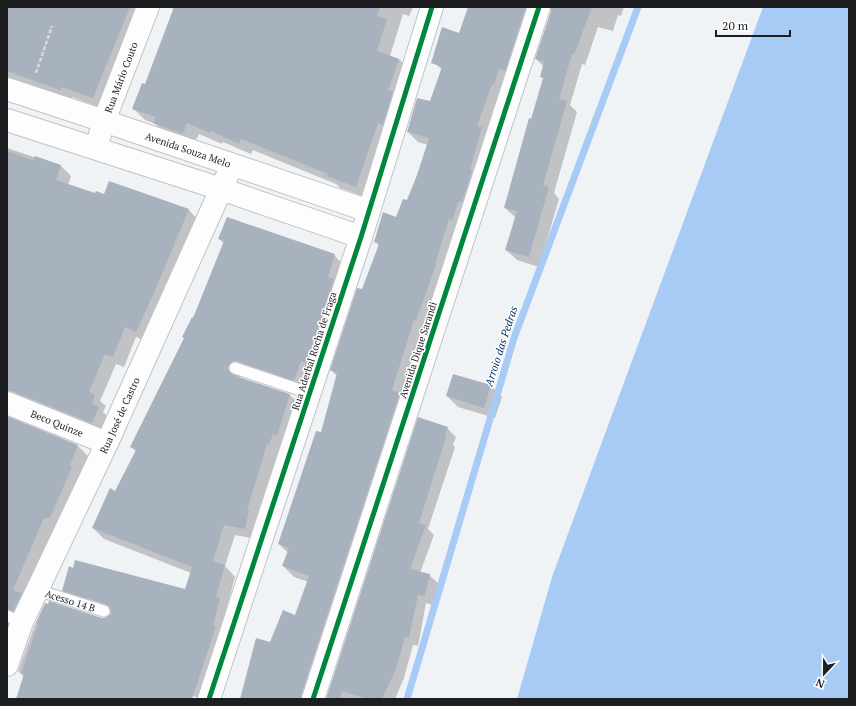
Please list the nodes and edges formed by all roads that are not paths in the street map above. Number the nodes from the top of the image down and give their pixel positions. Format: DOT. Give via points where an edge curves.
graph roads {
  1 [pos="148,7"];
  2 [pos="432,7"];
  3 [pos="539,7"];
  4 [pos="7,90"];
  5 [pos="7,120"];
  6 [pos="104,121"];
  7 [pos="96,148"];
  8 [pos="232,165"];
  9 [pos="221,189"];
  10 [pos="369,211"];
  11 [pos="361,237"];
  12 [pos="235,368"];
  13 [pos="309,393"];
  14 [pos="7,403"];
  15 [pos="107,444"];
  16 [pos="38,590"];
  17 [pos="104,611"];
  18 [pos="15,619"];
  19 [pos="7,665"];
  20 [pos="209,699"];
  21 [pos="313,699"];
  1 -- 6 [label="street, Rua Mário Couto"];
  2 -- 10 [label="street, Rua Aderbal Rocha de Fraga"];
  3 -- 21 [label="street, Avenida Dique Sarandi"];
  4 -- 6 [label="street, Avenida Souza Melo"];
  5 -- 7 [label="street"];
  6 -- 7 [label="street, Rua Mário Couto"];
  6 -- 8 [label="street, Avenida Souza Melo"];
  7 -- 9 [label="street"];
  8 -- 9 [label="street, Rua José de Castro"];
  8 -- 10 [label="street, Avenida Souza Melo"];
  9 -- 11 [label="street"];
  9 -- 15 [label="street, Rua José de Castro"];
  10 -- 11 [label="street, Rua Aderbal Rocha de Fraga"];
  11 -- 13 [label="street, Rua Aderbal Rocha de Fraga"];
  12 -- 13 [label="lane"];
  13 -- 20 [label="street, Rua Aderbal Rocha de Fraga"];
  14 -- 15 [label="street, Beco Quinze"];
  15 -- 16 [label="street, Rua José de Castro"];
  16 -- 17 [label="lane, Acesso 14 B"];
  16 -- 18 [label="street, Rua José de Castro"];
  18 -- 19 [label="street, Rua José de Castro"];
}
